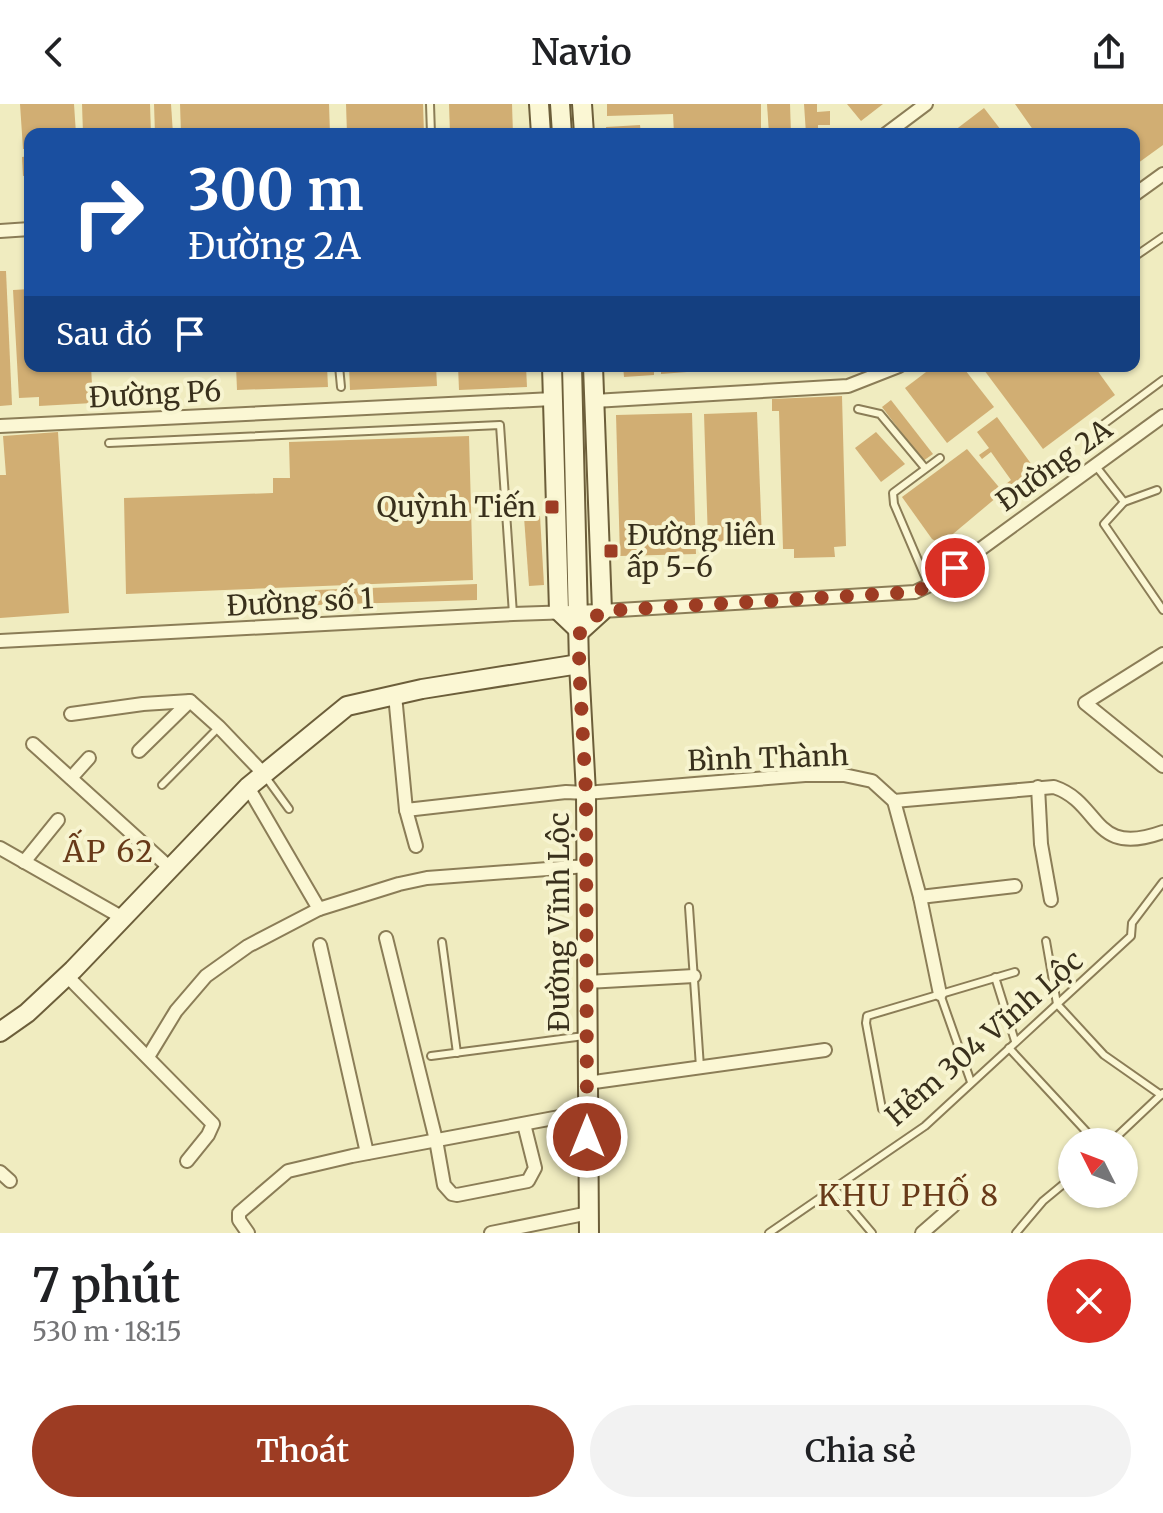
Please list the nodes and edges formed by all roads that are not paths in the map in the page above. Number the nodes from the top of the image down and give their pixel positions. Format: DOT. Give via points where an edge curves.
graph roads {
  1 [pos="430,104"];
  2 [pos="539,104"];
  3 [pos="560,104"];
  4 [pos="582,104"];
  5 [pos="926,104"];
  6 [pos="431,128"];
  7 [pos="541,128"];
  8 [pos="562,128"];
  9 [pos="584,128"];
  10 [pos="894,128"];
  11 [pos="1163,174"];
  12 [pos="1140,191"];
  13 [pos="24,229"];
  14 [pos="0,231"];
  15 [pos="1163,237"];
  16 [pos="1140,253"];
  17 [pos="340,372"];
  18 [pos="552,372"];
  19 [pos="572,372"];
  20 [pos="593,372"];
  21 [pos="884,372"];
  22 [pos="1163,380"];
  23 [pos="341,387"];
  24 [pos="553,399"];
  25 [pos="594,401"];
  26 [pos="858,409"];
  27 [pos="1163,416"];
  28 [pos="0,426"];
  29 [pos="1097,429"];
  30 [pos="109,443"];
  31 [pos="940,458"];
  32 [pos="1095,465"];
  33 [pos="925,468"];
  34 [pos="1157,490"];
  35 [pos="1124,502"];
  36 [pos="929,586"];
  37 [pos="1163,610"];
  38 [pos="568,611"];
  39 [pos="602,611"];
  40 [pos="513,614"];
  41 [pos="580,631"];
  42 [pos="0,641"];
  43 [pos="1163,654"];
  44 [pos="579,664"];
  45 [pos="395,695"];
  46 [pos="190,701"];
  47 [pos="71,714"];
  48 [pos="219,727"];
  49 [pos="33,744"];
  50 [pos="139,751"];
  51 [pos="89,758"];
  52 [pos="1163,766"];
  53 [pos="263,773"];
  54 [pos="71,778"];
  55 [pos="162,785"];
  56 [pos="248,787"];
  57 [pos="1038,787"];
  58 [pos="586,793"];
  59 [pos="894,801"];
  60 [pos="289,809"];
  61 [pos="406,810"];
  62 [pos="58,820"];
  63 [pos="1163,832"];
  64 [pos="416,846"];
  65 [pos="0,848"];
  66 [pos="24,862"];
  67 [pos="587,866"];
  68 [pos="170,868"];
  69 [pos="1163,882"];
  70 [pos="1015,886"];
  71 [pos="920,897"];
  72 [pos="1051,900"];
  73 [pos="689,907"];
  74 [pos="319,909"];
  75 [pos="123,918"];
  76 [pos="386,938"];
  77 [pos="1046,941"];
  78 [pos="442,942"];
  79 [pos="320,945"];
  80 [pos="1015,972"];
  81 [pos="67,976"];
  82 [pos="694,976"];
  83 [pos="995,977"];
  84 [pos="587,982"];
  85 [pos="940,994"];
  86 [pos="1057,1004"];
  87 [pos="0,1032"];
  88 [pos="587,1036"];
  89 [pos="1015,1041"];
  90 [pos="1009,1048"];
  91 [pos="825,1050"];
  92 [pos="457,1053"];
  93 [pos="431,1056"];
  94 [pos="148,1057"];
  95 [pos="700,1067"];
  96 [pos="971,1082"];
  97 [pos="587,1083"];
  98 [pos="1162,1094"];
  99 [pos="882,1109"];
  100 [pos="586,1112"];
  101 [pos="524,1124"];
  102 [pos="1083,1128"];
  103 [pos="1126,1128"];
  104 [pos="436,1140"];
  105 [pos="367,1153"];
  106 [pos="187,1161"];
  107 [pos="834,1188"];
  108 [pos="1058,1189"];
  109 [pos="953,1206"];
  110 [pos="589,1213"];
  111 [pos="248,1233"];
  112 [pos="491,1233"];
  113 [pos="589,1233"];
  114 [pos="769,1233"];
  115 [pos="872,1233"];
  116 [pos="922,1233"];
  117 [pos="1016,1233"];
  1 -- 6 [label="lane"];
  2 -- 7 [label="main road"];
  3 -- 8 [label="main road"];
  4 -- 9 [label="main road"];
  5 -- 10 [label="street"];
  11 -- 12 [label="street"];
  13 -- 14 [label="street"];
  15 -- 16 [label="lane"];
  17 -- 23 [label="lane"];
  18 -- 24 [label="main road"];
  19 -- 38 [label="main road"];
  20 -- 25 [label="main road"];
  21 -- 25 [label="street" via="848,386"];
  22 -- 29 [label="lane"];
  24 -- 28 [label="street, Đường P6"];
  24 -- 38 [label="main road"];
  25 -- 39 [label="main road"];
  26 -- 33 [label="lane" via="880,414"];
  27 -- 32 [label="street, Đường 2A"];
  30 -- 40 [label="lane" via="500,425"];
  31 -- 33 [label="lane"];
  32 -- 35 [label="lane"];
  32 -- 36 [label="street, Đường 2A"];
  33 -- 36 [label="lane" via="893,495"];
  34 -- 35 [label="lane"];
  35 -- 37 [label="lane" via="1104,524"];
  36 -- 39 [label="street, Đường 2A" via="915,592"];
  38 -- 39 [label="street, Đường số 1"];
  38 -- 40 [label="street, Đường số 1"];
  38 -- 41 [label="main road"];
  39 -- 41 [label="main road"];
  40 -- 42 [label="street, Đường số 1"];
  41 -- 44 [label="main road, Đường Vĩnh Lộc"];
  43 -- 52 [label="street" via="1085,703"];
  44 -- 45 [label="main road"];
  44 -- 58 [label="main road, Đường Vĩnh Lộc"];
  45 -- 53 [label="main road" via="347,706"];
  45 -- 61 [label="street"];
  46 -- 47 [label="street"];
  46 -- 48 [label="street"];
  46 -- 50 [label="street"];
  48 -- 53 [label="street"];
  48 -- 55 [label="lane"];
  49 -- 54 [label="street"];
  51 -- 54 [label="street"];
  53 -- 56 [label="main road"];
  53 -- 60 [label="lane"];
  54 -- 68 [label="street"];
  56 -- 68 [label="main road"];
  56 -- 74 [label="street"];
  57 -- 59 [label="street"];
  57 -- 63 [label="street" via="1066,793 1115,836 1129,839"];
  57 -- 72 [label="street"];
  58 -- 59 [label="street, Bình Thành" via="844,775 872,781"];
  58 -- 61 [label="street, Bình Thành"];
  58 -- 67 [label="main road, Đường Vĩnh Lộc"];
  59 -- 71 [label="street"];
  61 -- 64 [label="street"];
  62 -- 66 [label="street"];
  65 -- 66 [label="street"];
  66 -- 75 [label="street"];
  67 -- 74 [label="street" via="427,878"];
  67 -- 84 [label="main road, Đường Vĩnh Lộc"];
  68 -- 75 [label="main road"];
  69 -- 86 [label="lane, Hẻm 304 Vĩnh Lộc" via="1132,923 1131,936"];
  70 -- 71 [label="street"];
  71 -- 85 [label="street"];
  73 -- 82 [label="lane"];
  74 -- 94 [label="street" via="248,946 206,976 176,1011"];
  75 -- 81 [label="main road"];
  76 -- 104 [label="street"];
  77 -- 86 [label="lane"];
  78 -- 92 [label="lane"];
  79 -- 105 [label="street"];
  80 -- 83 [label="lane"];
  81 -- 87 [label="main road"];
  81 -- 94 [label="street"];
  82 -- 84 [label="street"];
  82 -- 95 [label="lane"];
  83 -- 85 [label="lane"];
  83 -- 89 [label="lane"];
  84 -- 88 [label="main road, Đường Vĩnh Lộc"];
  85 -- 96 [label="lane"];
  85 -- 99 [label="lane" via="865,1019"];
  86 -- 89 [label="lane, Hẻm 304 Vĩnh Lộc"];
  86 -- 98 [label="lane" via="1104,1055"];
  88 -- 92 [label="lane"];
  88 -- 97 [label="main road, Đường Vĩnh Lộc"];
  89 -- 90 [label="lane, Hẻm 304 Vĩnh Lộc"];
  90 -- 96 [label="lane, Hẻm 304 Vĩnh Lộc"];
  90 -- 102 [label="lane"];
  91 -- 95 [label="street"];
  92 -- 93 [label="lane"];
  94 -- 106 [label="street" via="213,1124"];
  95 -- 97 [label="street"];
  96 -- 107 [label="lane, Hẻm 304 Vĩnh Lộc" via="925,1126"];
  97 -- 100 [label="main road, Đường Vĩnh Lộc"];
  98 -- 103 [label="lane"];
  100 -- 101 [label="street"];
  100 -- 110 [label="main road, Đường Vĩnh Lộc"];
  101 -- 104 [label="street"];
  101 -- 104 [label="street" via="535,1168 532,1178 457,1195 444,1185"];
  104 -- 105 [label="street"];
  105 -- 111 [label="street" via="288,1171 239,1213"];
  107 -- 114 [label="lane, Hẻm 304 Vĩnh Lộc"];
  107 -- 115 [label="lane"];
  108 -- 117 [label="lane"];
  109 -- 116 [label="street"];
  110 -- 112 [label="street"];
  110 -- 113 [label="main road, Đường Vĩnh Lộc"];
}
